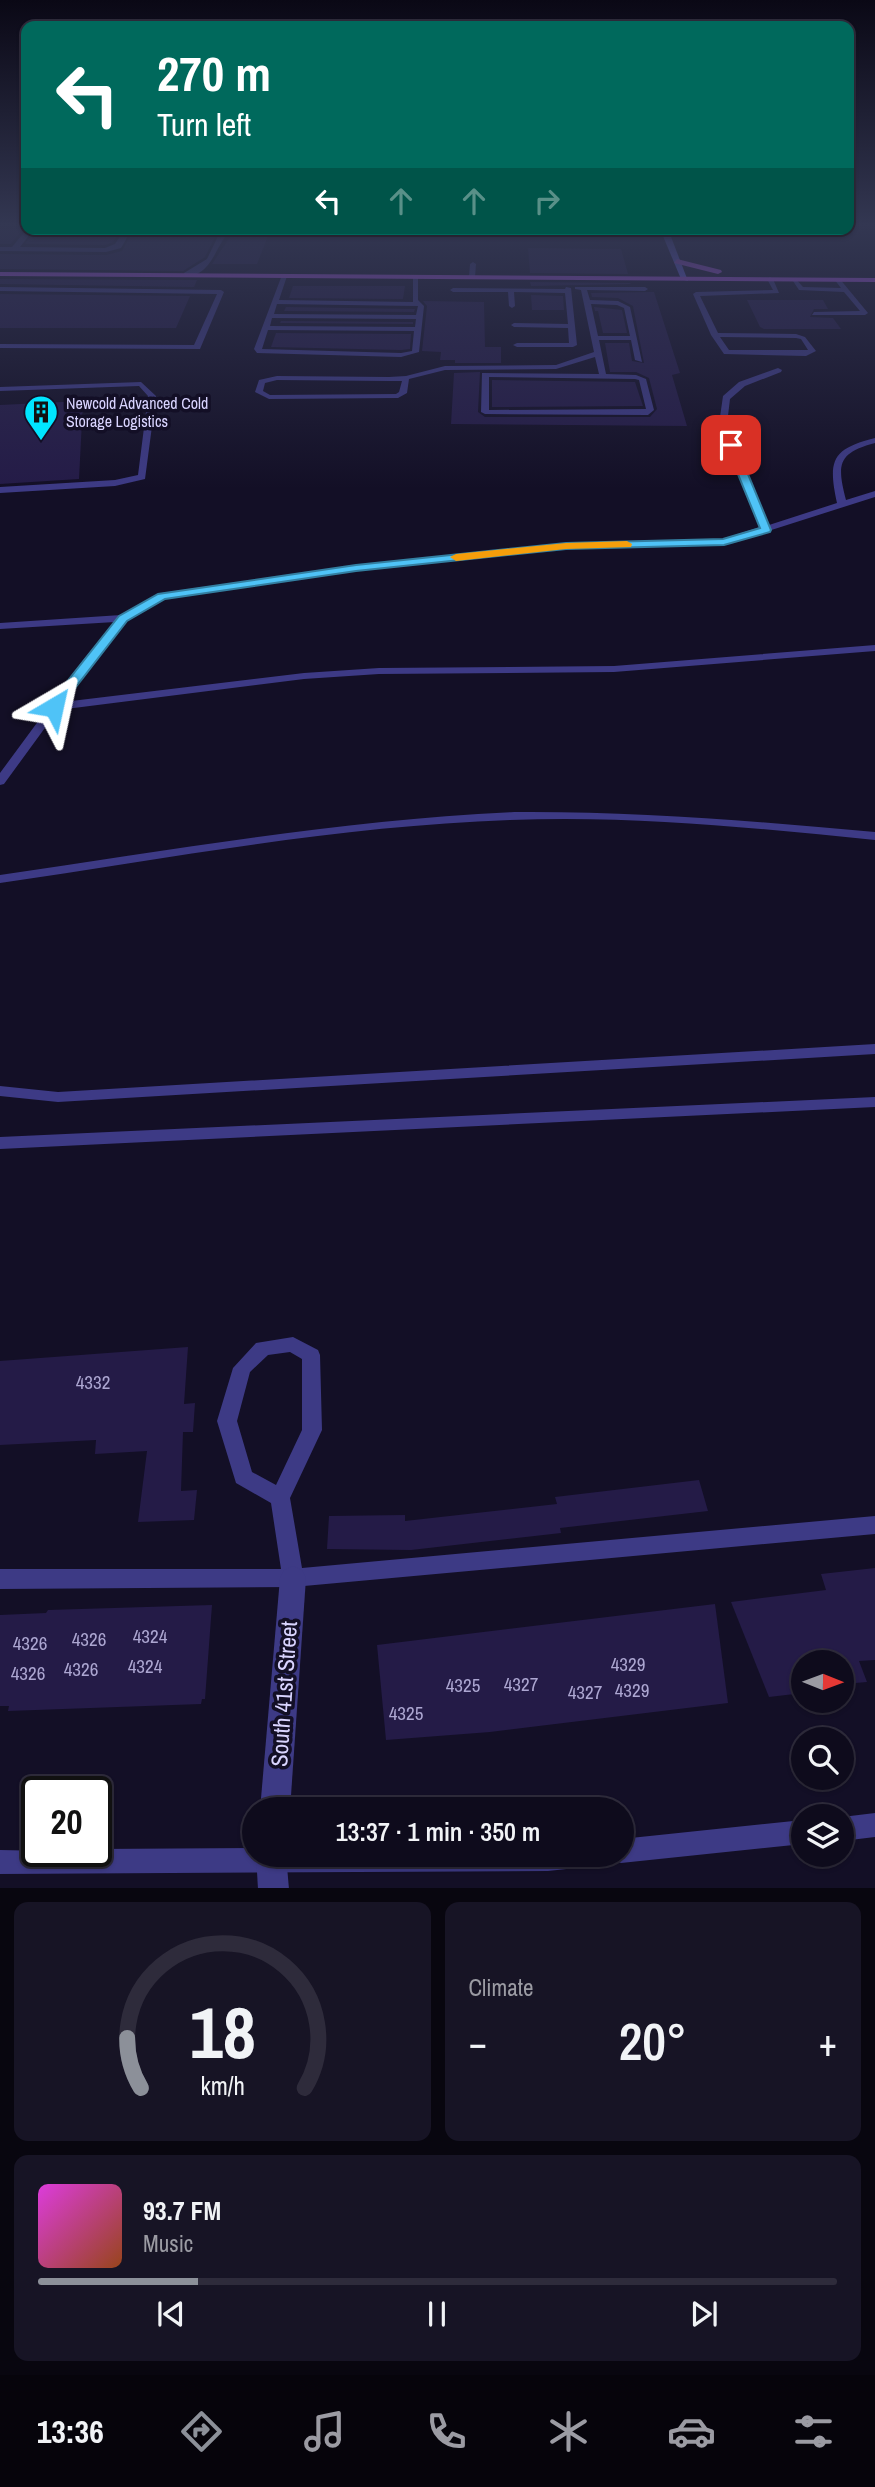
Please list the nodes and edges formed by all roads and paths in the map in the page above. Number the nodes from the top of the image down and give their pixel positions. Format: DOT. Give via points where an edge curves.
graph roads {
  1 [pos="212,313"];
  2 [pos="271,313"];
  3 [pos="419,313"];
  4 [pos="571,313"];
  5 [pos="590,313"];
  6 [pos="627,313"];
  7 [pos="705,313"];
  8 [pos="860,313"];
  9 [pos="814,314"];
  10 [pos="270,316"];
  11 [pos="419,317"];
  12 [pos="514,325"];
  13 [pos="572,326"];
  14 [pos="265,328"];
  15 [pos="418,329"];
  16 [pos="715,335"];
  17 [pos="594,338"];
  18 [pos="634,338"];
  19 [pos="517,345"];
  20 [pos="0,346"];
  21 [pos="597,354"];
  22 [pos="639,360"];
  23 [pos="778,370"];
  24 [pos="603,376"];
  25 [pos="407,378"];
  26 [pos="0,389"];
  27 [pos="875,440"];
  28 [pos="0,490"];
  29 [pos="875,494"];
  30 [pos="842,504"];
  31 [pos="766,530"];
  32 [pos="123,618"];
  33 [pos="0,626"];
  34 [pos="875,648"];
  35 [pos="54,707"];
  36 [pos="0,781"];
  37 [pos="875,836"];
  38 [pos="0,879"];
  39 [pos="875,1049"];
  40 [pos="0,1091"];
  41 [pos="875,1102"];
  42 [pos="0,1143"];
  43 [pos="280,1497"];
  44 [pos="875,1525"];
  45 [pos="0,1578"];
  46 [pos="293,1578"];
  47 [pos="276,1797"];
  48 [pos="875,1825"];
  49 [pos="854,1828"];
  50 [pos="791,1833"];
  51 [pos="634,1850"];
  52 [pos="0,1862"];
  53 [pos="303,1867"];
  54 [pos="272,1868"];
  1 -- 20 [label="lane" via="197,347"];
  2 -- 10 [label="lane"];
  3 -- 11 [label="lane"];
  4 -- 13 [label="lane"];
  5 -- 17 [label="lane"];
  6 -- 18 [label="lane"];
  7 -- 16 [label="lane"];
  8 -- 9 [label="lane"];
  10 -- 11 [label="lane"];
  10 -- 14 [label="lane"];
  11 -- 15 [label="lane"];
  12 -- 13 [label="lane"];
  13 -- 19 [label="lane" via="573,345"];
  14 -- 15 [label="lane"];
  14 -- 15 [label="lane" via="260,351 401,355 415,352"];
  16 -- 16 [label="lane" via="796,336 812,351 739,354 727,352"];
  17 -- 18 [label="lane"];
  17 -- 21 [label="lane"];
  18 -- 22 [label="lane"];
  21 -- 24 [label="lane"];
  21 -- 25 [label="lane" via="556,367 445,368"];
  23 -- 31 [label="lane" via="742,384 726,398 723,424"];
  24 -- 24 [label="lane" via="485,374 485,412 650,410 642,379"];
  25 -- 25 [label="lane" via="277,378 262,382 259,393 269,397 398,396"];
  26 -- 28 [label="lane" via="141,384 152,396 142,477 115,483"];
  27 -- 30 [label="lane" via="839,454 835,477"];
  29 -- 30 [label="lane"];
  30 -- 31 [label="lane"];
  31 -- 32 [label="lane" via="724,542 566,546 206,588 162,596"];
  32 -- 33 [label="lane"];
  32 -- 35 [label="lane"];
  34 -- 35 [label="lane" via="614,669 304,676"];
  35 -- 36 [label="lane"];
  37 -- 38 [label="lane" via="594,816 463,818 312,834"];
  39 -- 40 [label="lane" via="58,1097"];
  41 -- 42 [label="lane"];
  43 -- 43 [label="lane" via="312,1430 311,1355 293,1344 262,1348 243,1368 227,1421 243,1478"];
  43 -- 46 [label="lane"];
  44 -- 46 [label="lane"];
  45 -- 46 [label="lane"];
  46 -- 47 [label="street, South 41st Street"];
  48 -- 49 [label="lane"];
  50 -- 51 [label="lane"];
  52 -- 54 [label="lane"];
  53 -- 54 [label="lane"];
}
